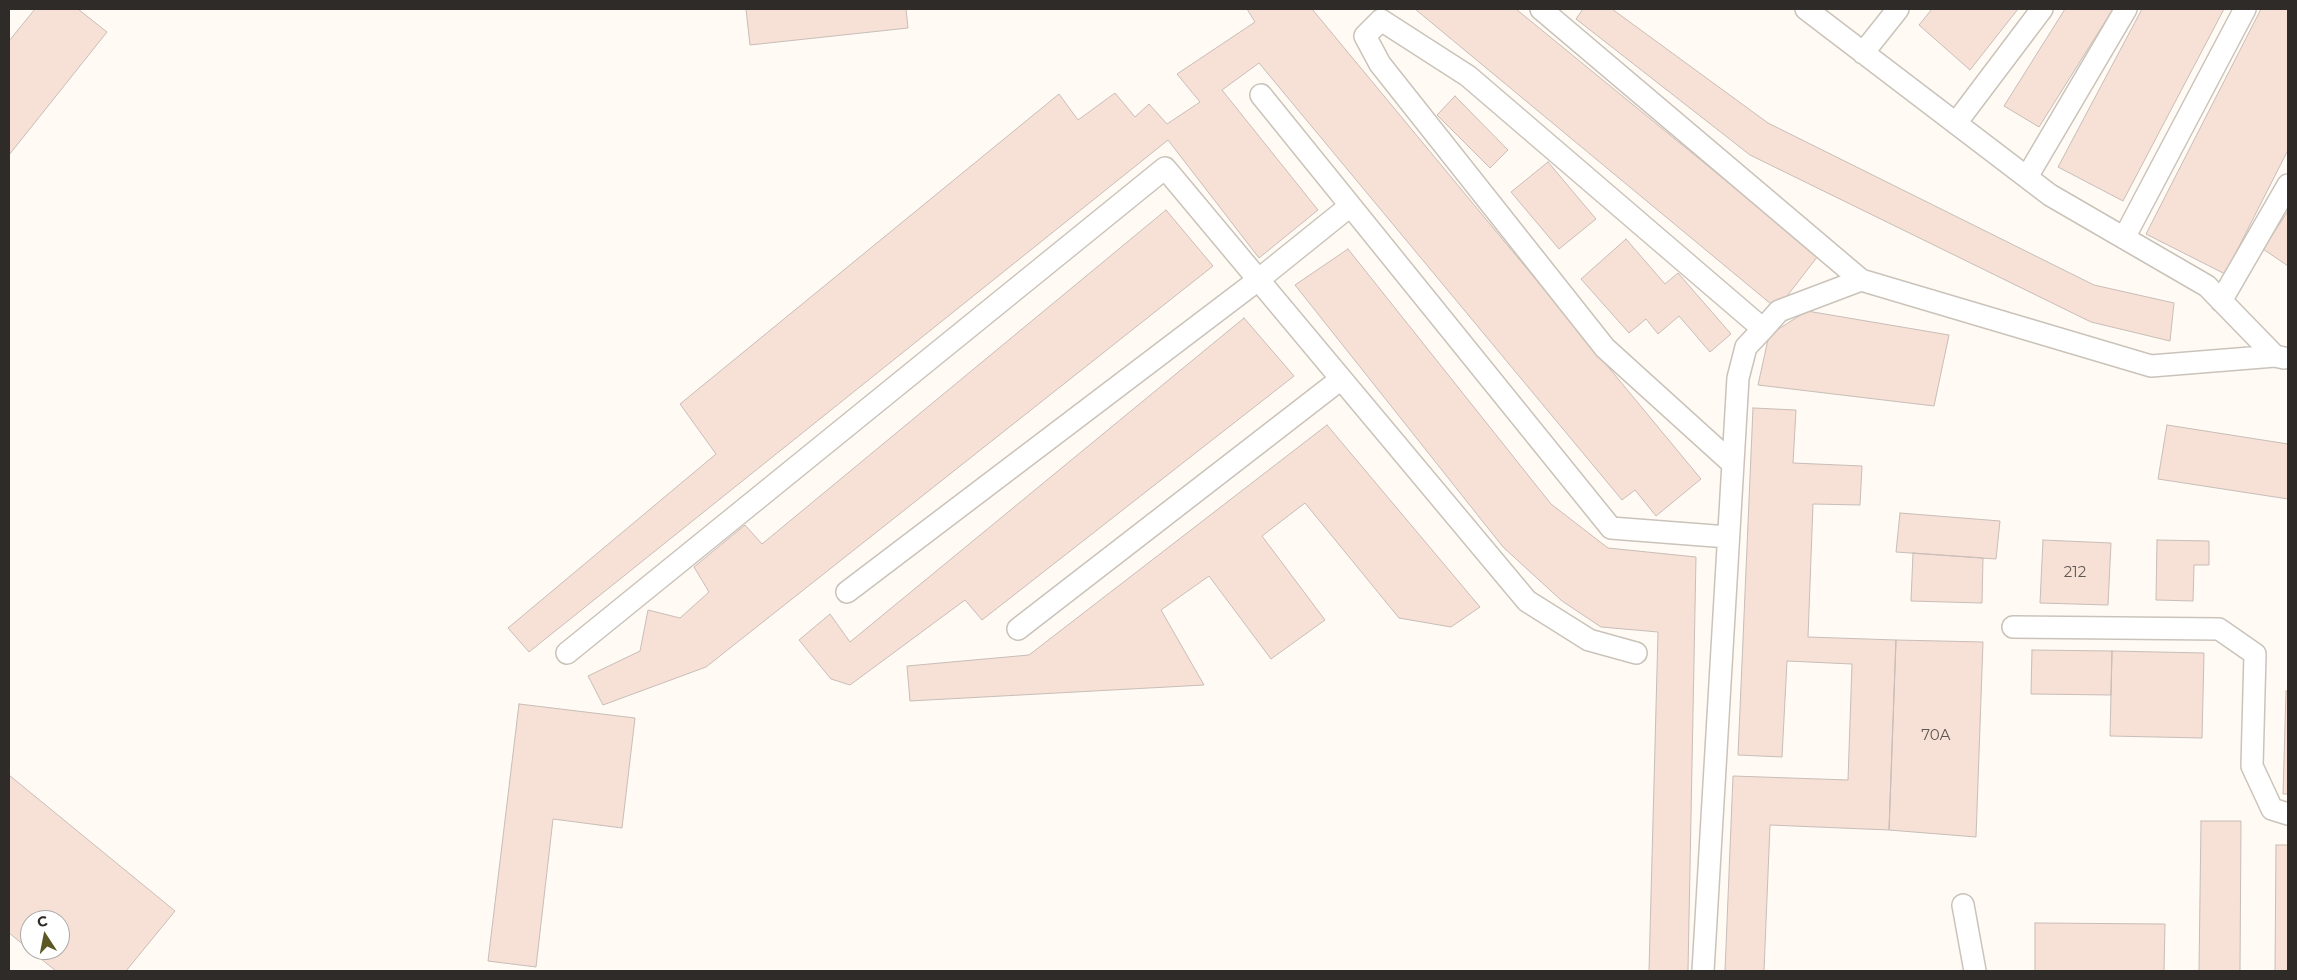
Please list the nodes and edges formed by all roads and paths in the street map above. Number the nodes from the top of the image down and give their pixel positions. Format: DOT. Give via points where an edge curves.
graph roads {
  1 [pos="1541,9"];
  2 [pos="1806,9"];
  3 [pos="1898,9"];
  4 [pos="2042,9"];
  5 [pos="2126,9"];
  6 [pos="2245,9"];
  7 [pos="1863,53"];
  8 [pos="1261,95"];
  9 [pos="1956,123"];
  10 [pos="2027,177"];
  11 [pos="2288,185"];
  12 [pos="1350,206"];
  13 [pos="2124,238"];
  14 [pos="1258,280"];
  15 [pos="1861,280"];
  16 [pos="2221,301"];
  17 [pos="1762,329"];
  18 [pos="2282,357"];
  19 [pos="1341,379"];
  20 [pos="1733,464"];
  21 [pos="1728,537"];
  22 [pos="847,592"];
  23 [pos="2013,627"];
  24 [pos="1018,629"];
  25 [pos="567,653"];
  26 [pos="1636,653"];
  27 [pos="2288,814"];
  28 [pos="1963,905"];
  29 [pos="1703,971"];
  30 [pos="1975,971"];
  1 -- 15 [label="lane"];
  2 -- 7 [label="lane"];
  3 -- 7 [label="lane"];
  4 -- 9 [label="lane"];
  5 -- 10 [label="lane"];
  6 -- 13 [label="lane"];
  7 -- 9 [label="lane"];
  8 -- 12 [label="lane"];
  9 -- 10 [label="lane"];
  10 -- 13 [label="lane" via="2050,195"];
  11 -- 16 [label="lane"];
  12 -- 14 [label="lane"];
  12 -- 21 [label="lane" via="1611,528"];
  13 -- 16 [label="lane" via="2207,286"];
  14 -- 19 [label="lane"];
  14 -- 22 [label="lane"];
  14 -- 25 [label="lane" via="1165,168"];
  15 -- 17 [label="lane" via="1778,312"];
  15 -- 18 [label="lane" via="2151,366"];
  16 -- 18 [label="lane"];
  17 -- 20 [label="lane" via="1746,347 1738,378"];
  17 -- 20 [label="lane" via="1468,76 1381,20 1365,36 1380,64 1605,348"];
  19 -- 24 [label="lane"];
  19 -- 26 [label="lane" via="1527,602 1588,640"];
  20 -- 21 [label="lane"];
  21 -- 29 [label="lane"];
  23 -- 27 [label="lane" via="2219,629 2255,654 2252,766 2272,809"];
  28 -- 30 [label="lane"];
}
